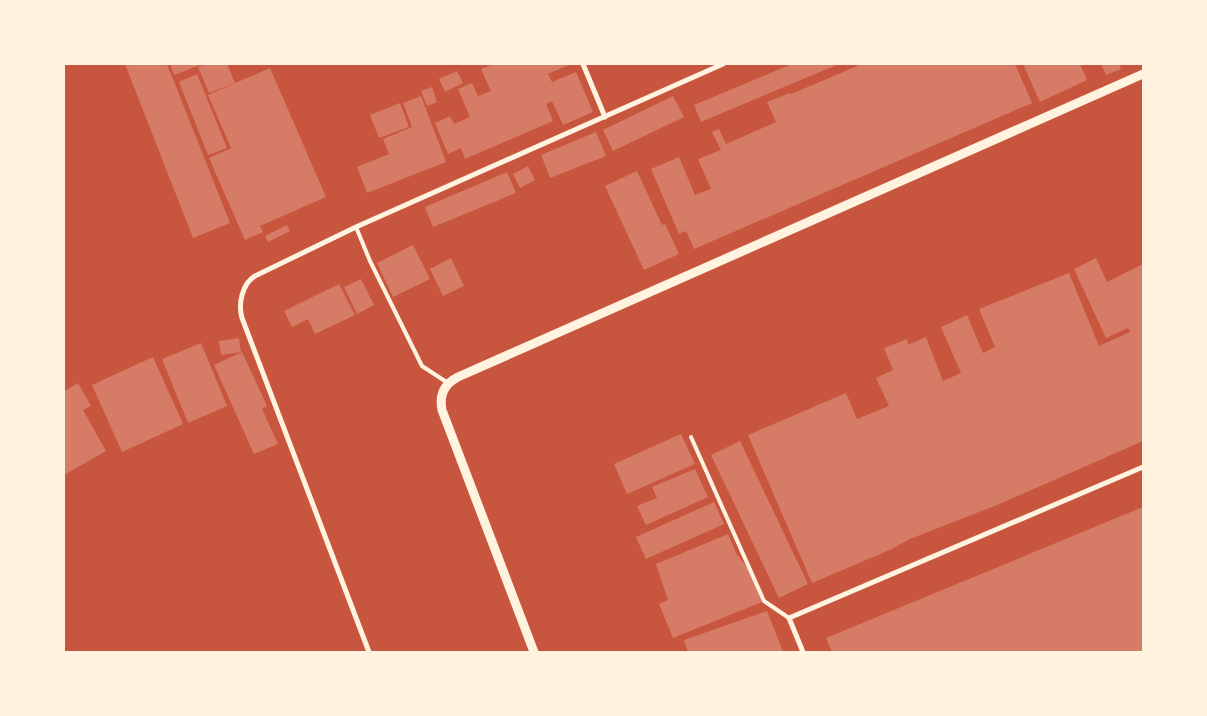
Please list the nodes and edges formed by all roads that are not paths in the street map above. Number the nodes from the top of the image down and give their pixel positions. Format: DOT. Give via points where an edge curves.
graph roads {
  1 [pos="583,64"];
  2 [pos="723,64"];
  3 [pos="1143,74"];
  4 [pos="605,117"];
  5 [pos="356,227"];
  6 [pos="448,383"];
  7 [pos="691,437"];
  8 [pos="1143,467"];
  9 [pos="790,618"];
  10 [pos="368,652"];
  11 [pos="534,652"];
  12 [pos="803,652"];
  1 -- 4 [label="street"];
  2 -- 4 [label="street"];
  3 -- 6 [label="street"];
  4 -- 5 [label="street"];
  5 -- 6 [label="lane" via="422,366"];
  5 -- 10 [label="street" via="252,278 243,291 241,313"];
  6 -- 11 [label="street" via="441,394 442,410"];
  7 -- 9 [label="lane" via="764,601"];
  8 -- 9 [label="street"];
  9 -- 12 [label="street"];
}
